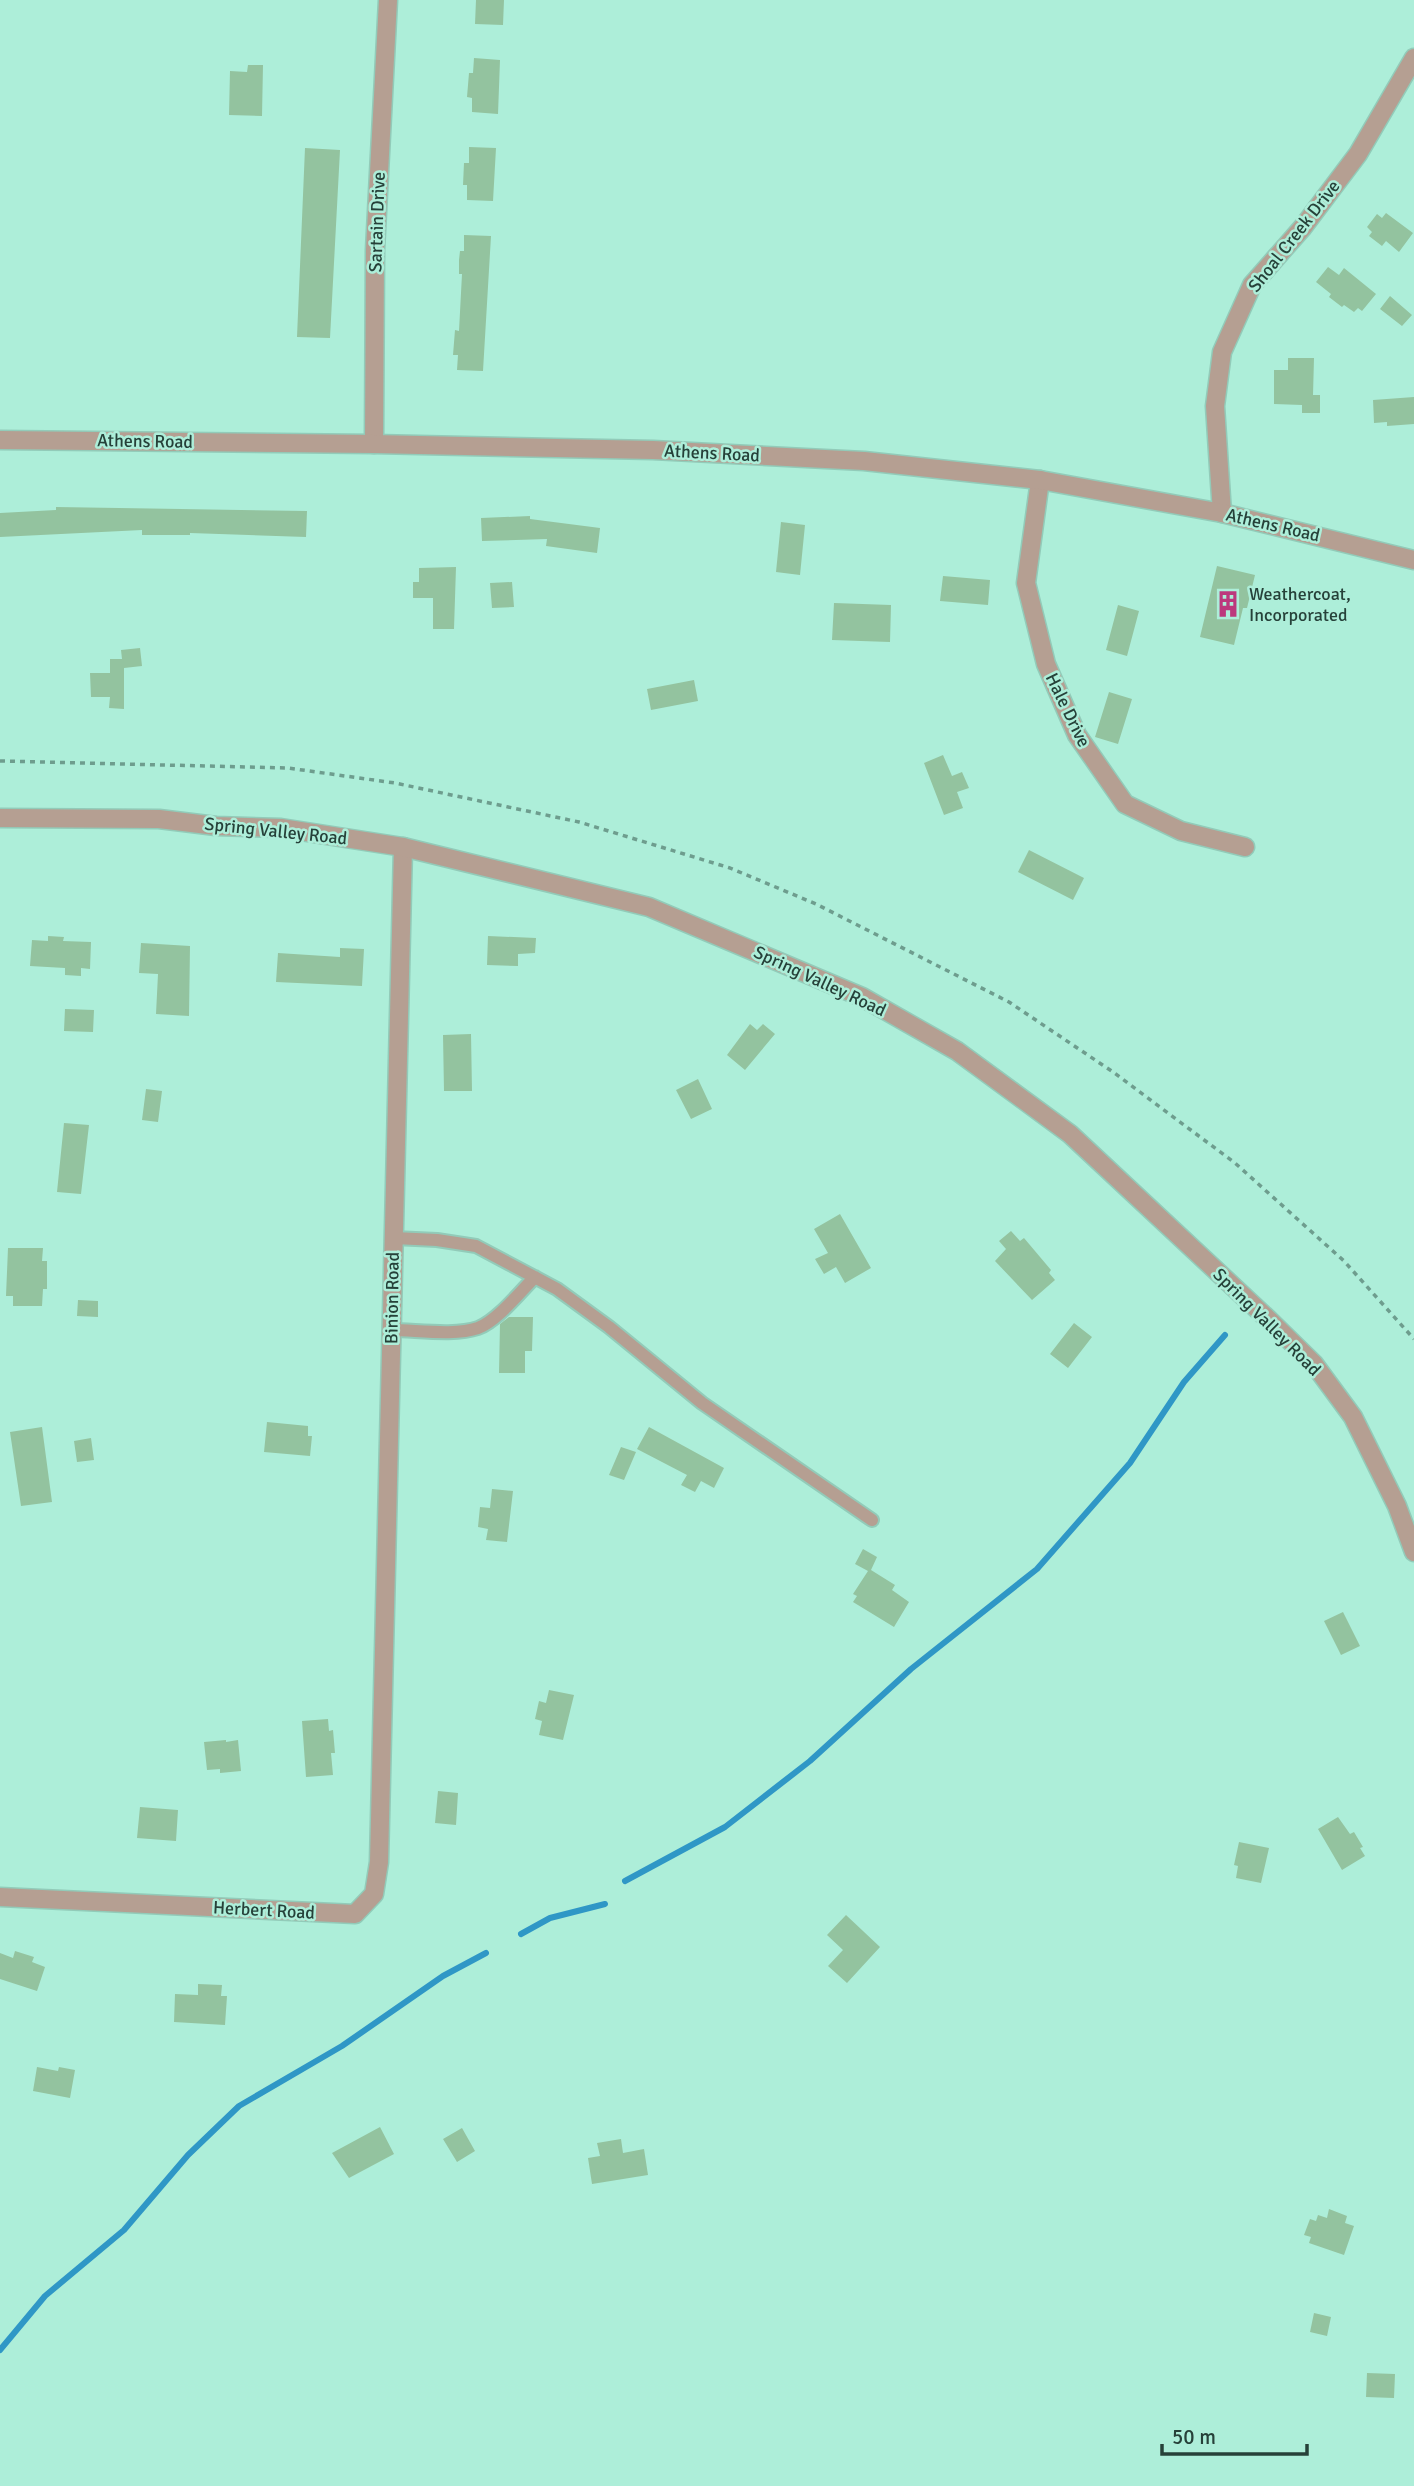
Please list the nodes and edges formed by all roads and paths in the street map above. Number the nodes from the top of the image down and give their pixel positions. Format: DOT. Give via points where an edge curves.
graph roads {
  1 [pos="388,0"];
  2 [pos="1414,58"];
  3 [pos="0,440"];
  4 [pos="374,443"];
  5 [pos="1040,480"];
  6 [pos="1222,513"];
  7 [pos="1414,560"];
  8 [pos="0,818"];
  9 [pos="403,847"];
  10 [pos="1245,847"];
  11 [pos="394,1238"];
  12 [pos="535,1278"];
  13 [pos="392,1330"];
  14 [pos="872,1520"];
  15 [pos="1414,1552"];
  16 [pos="382,1749"];
  17 [pos="0,1897"];
  1 -- 4 [label="street, Sartain Drive" via="375,250"];
  2 -- 6 [label="street, Shoal Creek Drive" via="1358,154 1303,228 1252,285 1222,352 1215,406"];
  3 -- 4 [label="street, Athens Road"];
  4 -- 5 [label="street, Athens Road" via="864,461"];
  5 -- 6 [label="street, Athens Road"];
  5 -- 10 [label="street, Hale Drive" via="1026,583 1046,664 1077,734 1125,804 1181,831"];
  6 -- 7 [label="street, Athens Road"];
  8 -- 9 [label="street, Spring Valley Road" via="159,819 281,828"];
  9 -- 11 [label="street, Binion Road"];
  9 -- 15 [label="street, Spring Valley Road" via="649,907 862,997 957,1051 1070,1134 1314,1364 1353,1417"];
  11 -- 12 [label="lane" via="476,1247"];
  11 -- 13 [label="street, Binion Road"];
  12 -- 13 [label="lane" via="479,1328"];
  12 -- 14 [label="lane" via="609,1327 702,1403"];
  13 -- 16 [label="street, Binion Road"];
  16 -- 17 [label="street, Herbert Road" via="377,1883 374,1894 355,1914"];
}
